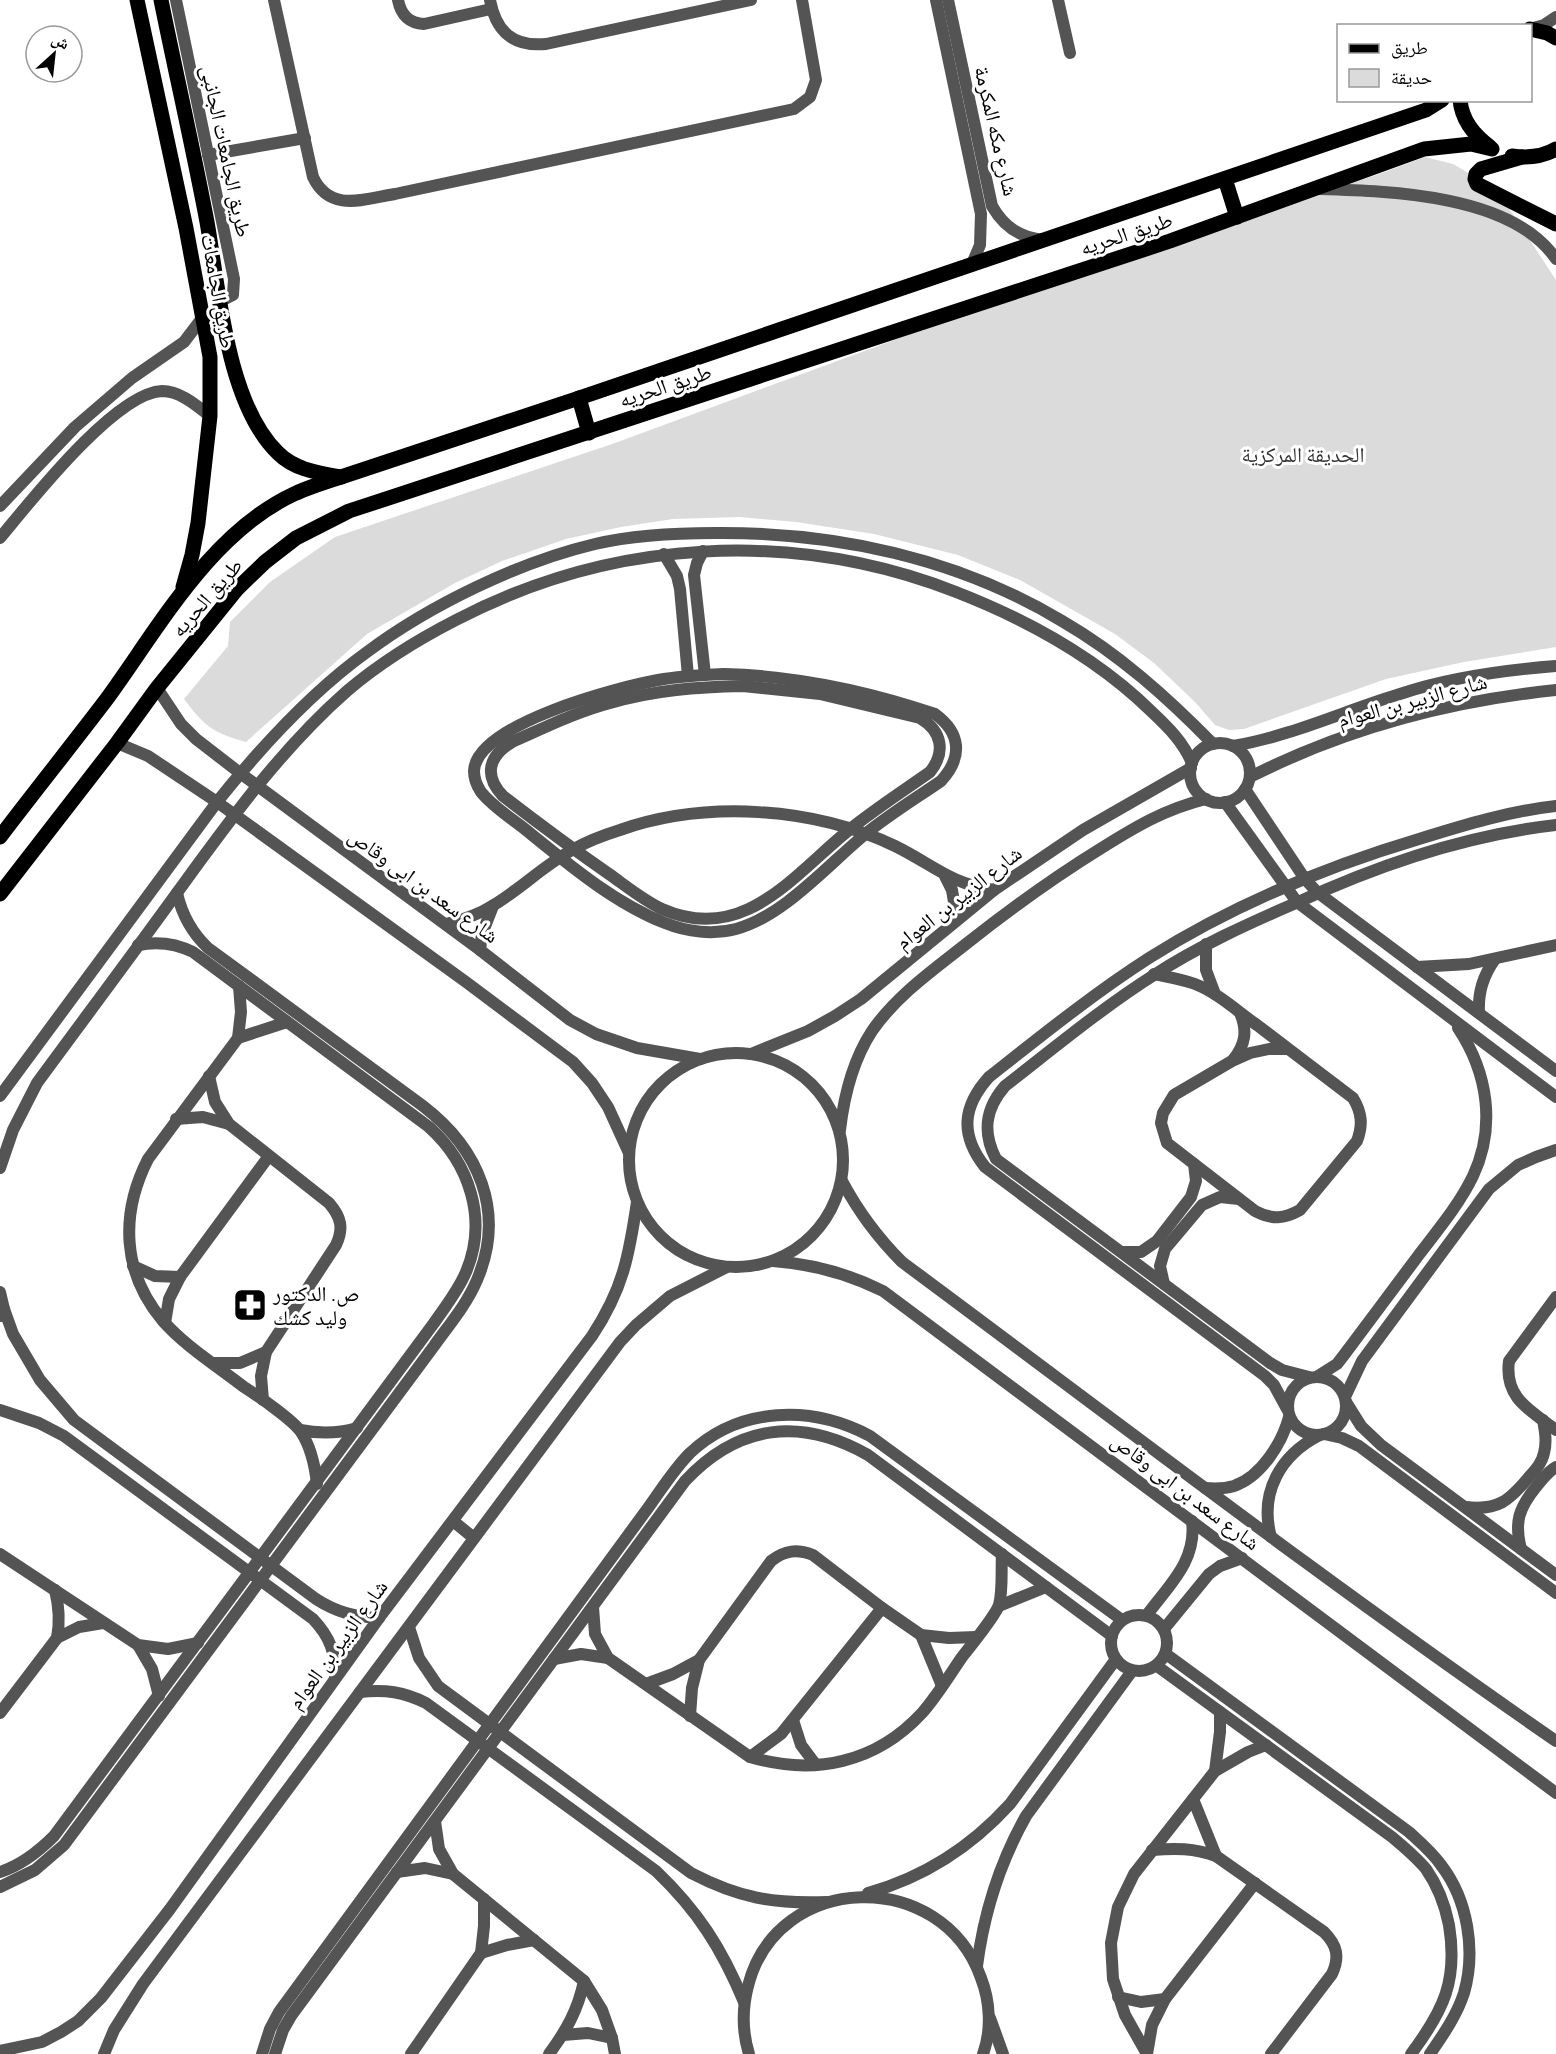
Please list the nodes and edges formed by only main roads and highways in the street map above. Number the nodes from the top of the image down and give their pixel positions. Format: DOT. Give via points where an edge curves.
graph roads {
  1 [pos="137,0"];
  2 [pos="160,0"];
  3 [pos="1532,29"];
  4 [pos="1556,38"];
  5 [pos="1439,102"];
  6 [pos="1461,102"];
  7 [pos="1492,149"];
  8 [pos="1555,151"];
  9 [pos="208,155"];
  10 [pos="1522,157"];
  11 [pos="193,158"];
  12 [pos="1225,179"];
  13 [pos="1236,217"];
  14 [pos="1556,224"];
  15 [pos="219,302"];
  16 [pos="201,310"];
  17 [pos="579,398"];
  18 [pos="589,433"];
  19 [pos="341,477"];
  20 [pos="181,593"];
  21 [pos="0,837"];
  22 [pos="0,894"];
  1 -- 16 [label="main road, طريق الجامعات"];
  2 -- 11 [label="main road, طريق الجامعات"];
  3 -- 4 [label="main road"];
  5 -- 12 [label="main road, طريق الحريه" via="1426,110"];
  6 -- 7 [label="main road" via="1468,124"];
  7 -- 10 [label="main road, طريق الحريه"];
  7 -- 13 [label="main road, طريق الحريه" via="1471,144 1424,149"];
  8 -- 10 [label="main road"];
  9 -- 11 [label="main road"];
  10 -- 14 [label="main road" via="1481,169 1476,174 1477,183"];
  11 -- 15 [label="main road, طريق الجامعات"];
  12 -- 13 [label="main road"];
  12 -- 17 [label="main road, طريق الحريه"];
  13 -- 18 [label="main road, طريق الحريه"];
  15 -- 16 [label="main road"];
  15 -- 19 [label="main road, طريق الجامعات" via="244,395 268,442 293,464"];
  16 -- 20 [label="main road, طريق الجامعات" via="210,357 210,416 198,523"];
  17 -- 18 [label="main road"];
  17 -- 19 [label="main road, طريق الحريه"];
  18 -- 22 [label="main road, طريق الحريه" via="349,511 280,549 250,575 157,688"];
  19 -- 20 [label="main road, طريق الحريه" via="293,494 270,509 227,543"];
  20 -- 21 [label="main road, طريق الحريه"];
}
